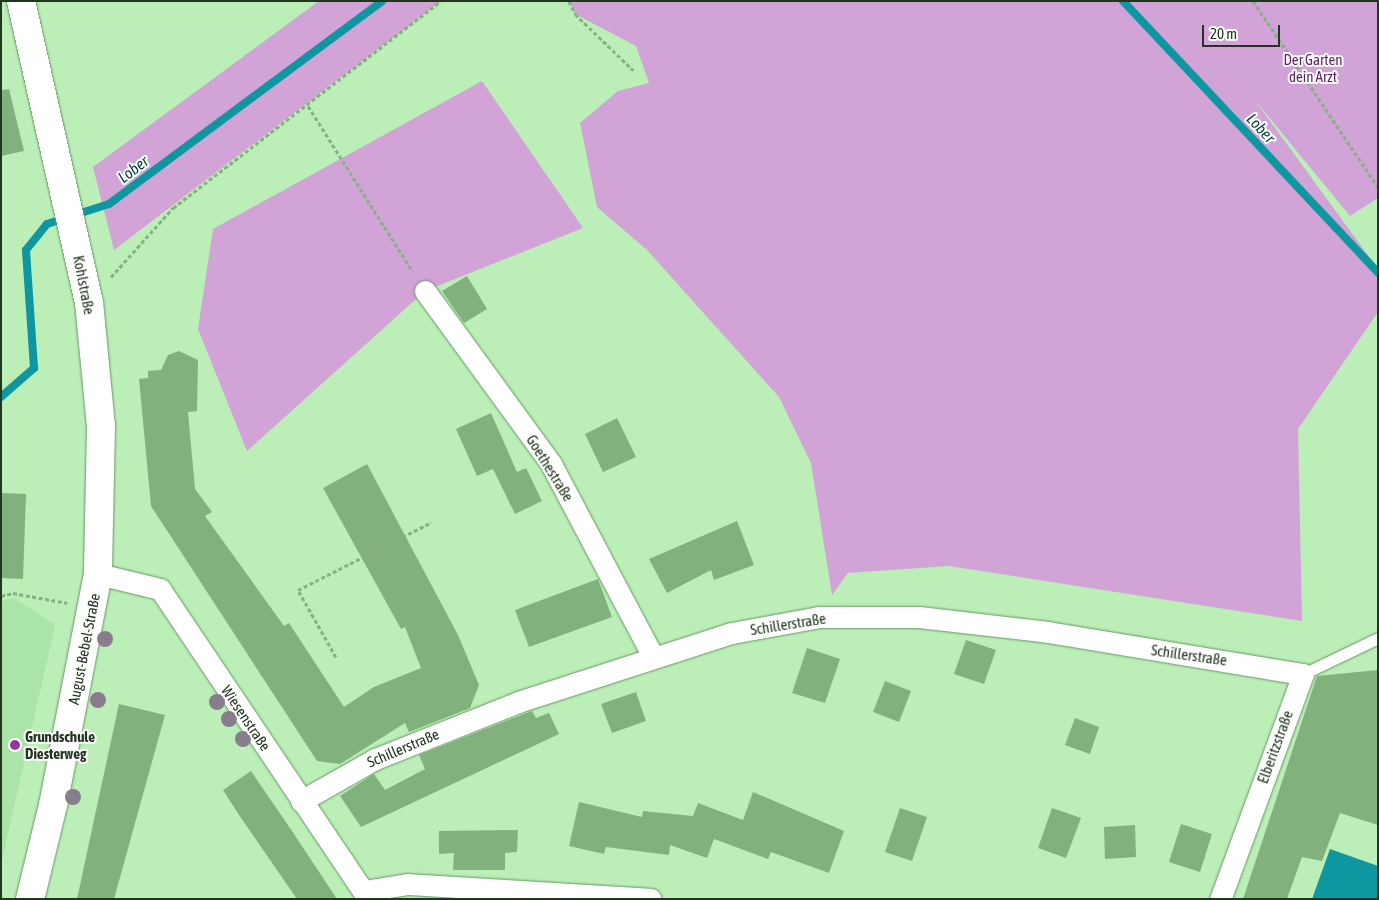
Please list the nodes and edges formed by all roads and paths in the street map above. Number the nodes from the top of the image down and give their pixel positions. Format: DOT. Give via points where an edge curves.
graph roads {
  1 [pos="21,1"];
  2 [pos="441,1"];
  3 [pos="569,1"];
  4 [pos="1254,1"];
  5 [pos="633,70"];
  6 [pos="308,106"];
  7 [pos="1378,187"];
  8 [pos="425,292"];
  9 [pos="89,302"];
  10 [pos="432,522"];
  11 [pos="98,574"];
  12 [pos="1,596"];
  13 [pos="93,608"];
  14 [pos="1378,638"];
  15 [pos="336,657"];
  16 [pos="653,657"];
  17 [pos="1303,674"];
  18 [pos="302,801"];
  19 [pos="366,895"];
  20 [pos="30,899"];
  21 [pos="651,899"];
  22 [pos="1220,899"];
  1 -- 9 [label="street, Kohlstraße"];
  2 -- 6 [label="path"];
  3 -- 5 [label="path" via="575,14"];
  4 -- 7 [label="path"];
  6 -- 8 [label="path"];
  6 -- 9 [label="path" via="173,208"];
  8 -- 16 [label="street, Goethestraße" via="551,464"];
  9 -- 11 [label="street, Kohlstraße" via="101,426"];
  10 -- 15 [label="path" via="298,590"];
  11 -- 13 [label="street, August-Bebel-Straße"];
  11 -- 18 [label="street, Wiesenstraße" via="160,589"];
  12 -- 13 [label="path" via="13,593"];
  13 -- 20 [label="street, August-Bebel-Straße"];
  14 -- 17 [label="lane"];
  16 -- 17 [label="street, Schillerstraße" via="732,633 819,617 919,617 1048,632"];
  16 -- 18 [label="street, Schillerstraße" via="518,702 375,759"];
  17 -- 22 [label="street, Elberitzstraße"];
  18 -- 19 [label="street, Wiesenstraße"];
  19 -- 21 [label="street" via="408,884"];
}
